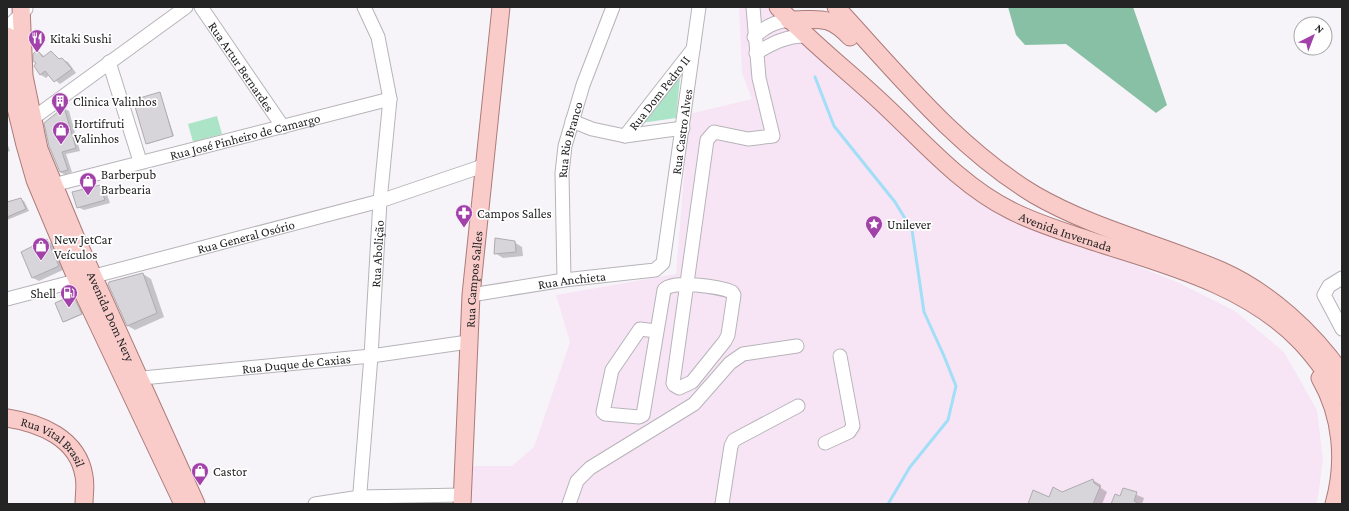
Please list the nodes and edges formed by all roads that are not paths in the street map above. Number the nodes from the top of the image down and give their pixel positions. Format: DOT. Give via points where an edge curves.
graph roads {
  1 [pos="186,7"];
  2 [pos="201,7"];
  3 [pos="364,7"];
  4 [pos="500,7"];
  5 [pos="613,7"];
  6 [pos="699,7"];
  7 [pos="753,7"];
  8 [pos="778,7"];
  9 [pos="836,7"];
  10 [pos="24,9"];
  11 [pos="789,20"];
  12 [pos="816,20"];
  13 [pos="7,28"];
  14 [pos="7,36"];
  15 [pos="806,36"];
  16 [pos="754,37"];
  17 [pos="693,49"];
  18 [pos="756,53"];
  19 [pos="109,62"];
  20 [pos="889,65"];
  21 [pos="390,99"];
  22 [pos="32,120"];
  23 [pos="572,121"];
  24 [pos="283,127"];
  25 [pos="683,128"];
  26 [pos="625,136"];
  27 [pos="140,162"];
  28 [pos="987,162"];
  29 [pos="483,166"];
  30 [pos="967,182"];
  31 [pos="53,185"];
  32 [pos="380,201"];
  33 [pos="1021,215"];
  34 [pos="1083,218"];
  35 [pos="665,257"];
  36 [pos="94,276"];
  37 [pos="1342,278"];
  38 [pos="76,280"];
  39 [pos="564,280"];
  40 [pos="687,284"];
  41 [pos="471,295"];
  42 [pos="7,299"];
  43 [pos="1275,319"];
  44 [pos="1342,329"];
  45 [pos="656,330"];
  46 [pos="468,342"];
  47 [pos="797,346"];
  48 [pos="1328,354"];
  49 [pos="371,356"];
  50 [pos="840,356"];
  51 [pos="1342,364"];
  52 [pos="1342,374"];
  53 [pos="131,379"];
  54 [pos="1342,395"];
  55 [pos="798,406"];
  56 [pos="7,418"];
  57 [pos="825,443"];
  58 [pos="462,499"];
  59 [pos="359,501"];
  60 [pos="84,504"];
  61 [pos="183,504"];
  62 [pos="196,504"];
  63 [pos="315,504"];
  64 [pos="569,504"];
  65 [pos="722,504"];
  66 [pos="1334,504"];
  1 -- 19 [label="street"];
  2 -- 24 [label="street, Rua Artur Bernardes"];
  3 -- 21 [label="street, Rua Abolição" via="378,37"];
  4 -- 29 [label="main road, Rua Campos Salles"];
  5 -- 23 [label="street, Rua Rio Branco" via="583,84"];
  6 -- 17 [label="street, Rua Castro Alves"];
  7 -- 16 [label="street"];
  8 -- 11 [label="main road, Avenida Invernada"];
  9 -- 20 [label="main road, Avenida Invernada"];
  10 -- 13 [label="street"];
  10 -- 22 [label="main road, Avenida Dom Nery" via="24,76"];
  11 -- 12 [label="main road"];
  11 -- 15 [label="main road, Avenida Invernada"];
  11 -- 16 [label="street" via="776,22"];
  12 -- 15 [label="main road"];
  12 -- 20 [label="main road" via="834,22 863,51"];
  14 -- 38 [label="main road, Avenida Dom Nery" via="16,108 25,145 35,180"];
  15 -- 18 [label="street" via="792,36 777,41"];
  15 -- 30 [label="main road, Avenida Invernada"];
  16 -- 18 [label="street"];
  17 -- 25 [label="street, Rua Castro Alves"];
  17 -- 26 [label="street, Rua Dom Pedro II"];
  18 -- 40 [label="street" via="759,78 773,136 748,139 714,132 707,140"];
  19 -- 22 [label="street"];
  19 -- 27 [label="street"];
  20 -- 28 [label="main road, Avenida Invernada" via="942,121"];
  21 -- 24 [label="street, Rua José Pinheiro de Camargo"];
  21 -- 32 [label="street, Rua Abolição"];
  22 -- 31 [label="main road, Avenida Dom Nery" via="39,149"];
  23 -- 26 [label="street, Rua Dom Pedro II" via="592,129"];
  23 -- 39 [label="street, Rua Rio Branco" via="565,146 562,173"];
  24 -- 27 [label="street, Rua José Pinheiro de Camargo"];
  25 -- 26 [label="street, Rua Dom Pedro II"];
  25 -- 35 [label="street, Rua Castro Alves"];
  27 -- 31 [label="street, Rua José Pinheiro de Camargo"];
  28 -- 30 [label="main road" via="978,178"];
  28 -- 34 [label="main road, Avenida Invernada" via="1036,195"];
  29 -- 32 [label="street, Rua General Osório"];
  29 -- 41 [label="main road, Rua Campos Salles"];
  30 -- 33 [label="main road, Avenida Invernada" via="999,204"];
  31 -- 36 [label="main road, Avenida Dom Nery"];
  32 -- 36 [label="street, Rua General Osório"];
  32 -- 49 [label="street, Rua Abolição"];
  33 -- 34 [label="main road" via="1079,226 1082,225"];
  33 -- 43 [label="main road, Avenida Invernada" via="1197,276 1228,290"];
  34 -- 48 [label="main road, Avenida Invernada" via="1222,271 1246,284 1302,328"];
  35 -- 39 [label="street, Rua Anchieta" via="660,267 655,270"];
  36 -- 38 [label="street, Rua General Osório"];
  36 -- 53 [label="main road, Avenida Dom Nery"];
  37 -- 44 [label="street" via="1329,286 1324,295"];
  38 -- 42 [label="street, Rua General Osório"];
  38 -- 53 [label="main road, Avenida Dom Nery"];
  39 -- 41 [label="street, Rua Anchieta"];
  40 -- 40 [label="street" via="730,290 734,295 725,341 692,382 676,388 673,383"];
  40 -- 45 [label="street" via="671,285 664,290"];
  41 -- 46 [label="main road, Rua Campos Salles"];
  43 -- 54 [label="main road, Avenida Invernada" via="1315,357"];
  43 -- 66 [label="main road" via="1314,368 1332,404 1342,452 1340,484"];
  45 -- 45 [label="street" via="640,329 616,364 606,393 603,412 605,414 639,417 643,414"];
  46 -- 49 [label="street, Rua Duque de Caxias"];
  46 -- 58 [label="main road, Rua Campos Salles"];
  47 -- 64 [label="street" via="743,354 730,363 694,404 590,468 577,481"];
  48 -- 51 [label="main road"];
  48 -- 52 [label="main road, Avenida Invernada"];
  49 -- 53 [label="street, Rua Duque de Caxias"];
  49 -- 59 [label="street, Rua Abolição"];
  50 -- 57 [label="street" via="853,426 849,432"];
  53 -- 61 [label="main road, Avenida Dom Nery"];
  53 -- 62 [label="main road, Avenida Dom Nery"];
  55 -- 65 [label="street" via="732,443"];
  56 -- 60 [label="main road, Rua Vital Brasil" via="47,429 65,440 77,456 84,476"];
  58 -- 59 [label="street"];
  59 -- 63 [label="street"];
}
